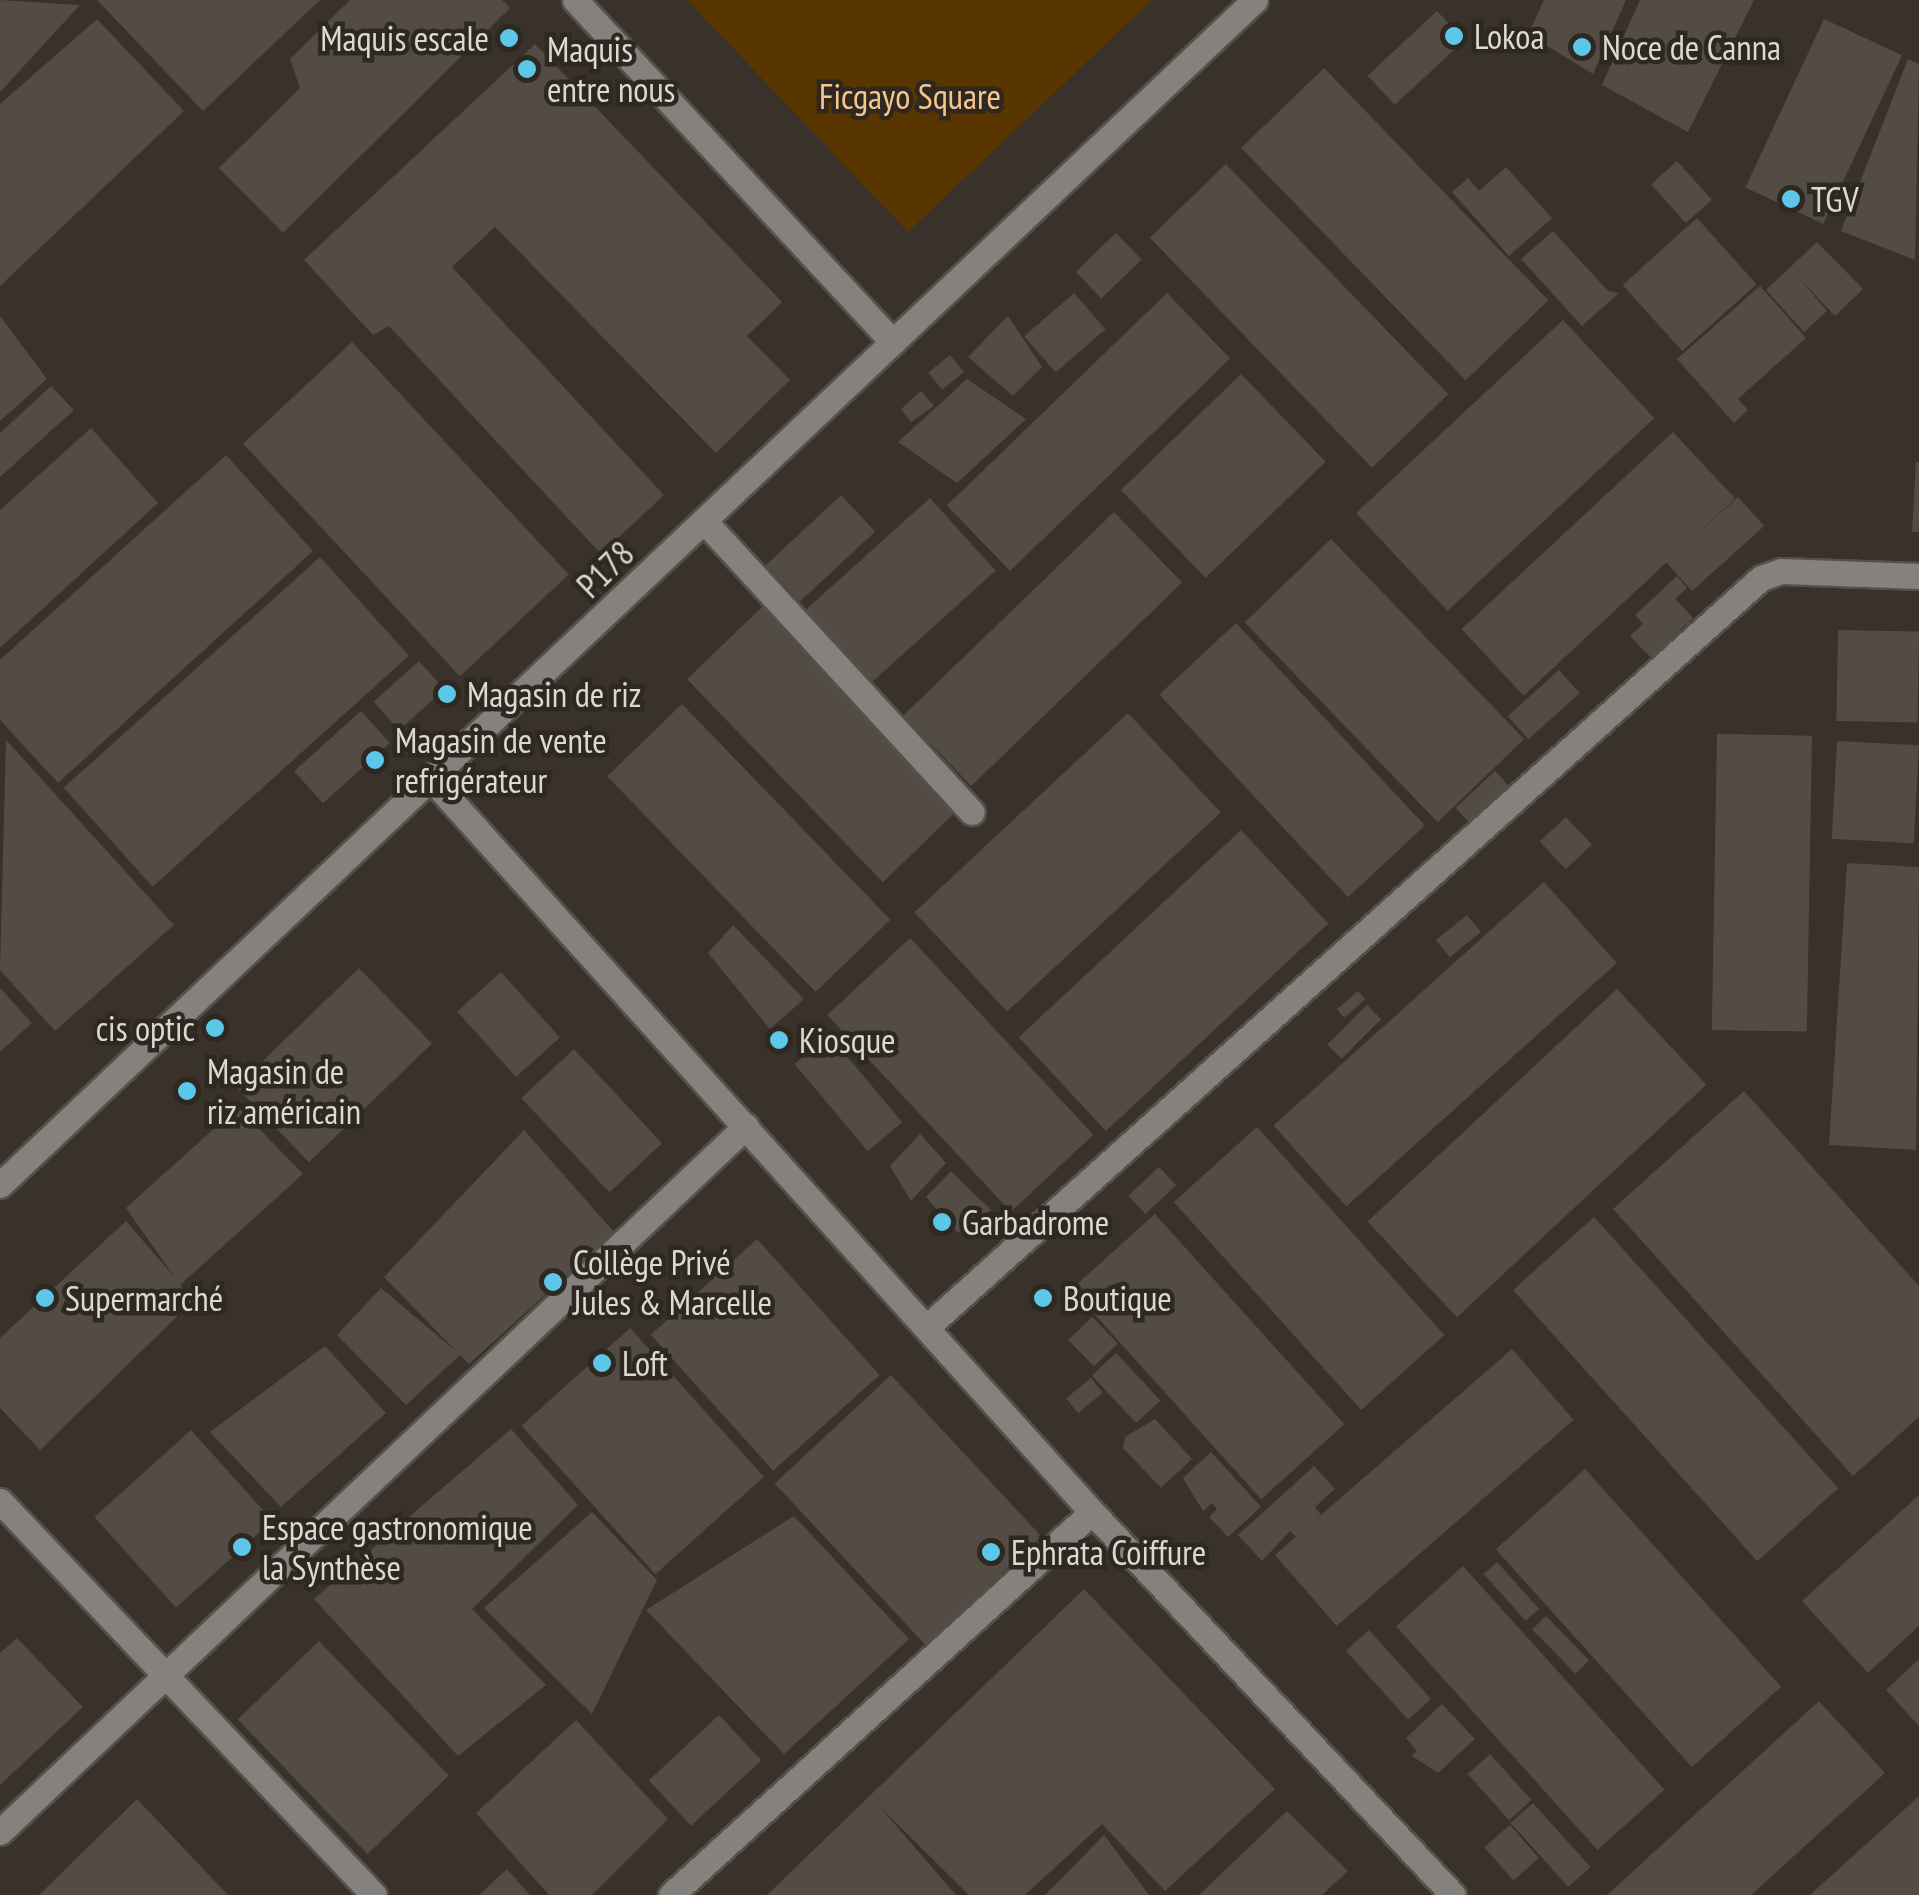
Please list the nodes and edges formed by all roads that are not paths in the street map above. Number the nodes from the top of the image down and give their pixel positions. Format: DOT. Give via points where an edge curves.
graph roads {
  1 [pos="575,0"];
  2 [pos="1255,0"];
  3 [pos="893,342"];
  4 [pos="705,522"];
  5 [pos="1919,576"];
  6 [pos="434,782"];
  7 [pos="972,812"];
  8 [pos="746,1126"];
  9 [pos="0,1185"];
  10 [pos="929,1325"];
  11 [pos="0,1502"];
  12 [pos="1092,1512"];
  13 [pos="164,1669"];
  14 [pos="0,1832"];
  15 [pos="374,1895"];
  16 [pos="671,1895"];
  17 [pos="1453,1895"];
  1 -- 3 [label="street"];
  2 -- 3 [label="street, P178"];
  3 -- 4 [label="street, P178"];
  4 -- 6 [label="street, P178"];
  4 -- 7 [label="street"];
  5 -- 10 [label="street" via="1781,572 1761,578"];
  6 -- 8 [label="street"];
  6 -- 9 [label="street, P178"];
  8 -- 10 [label="street"];
  8 -- 13 [label="street"];
  10 -- 12 [label="street"];
  11 -- 13 [label="street"];
  12 -- 16 [label="street"];
  12 -- 17 [label="street"];
  13 -- 14 [label="street"];
  13 -- 15 [label="street"];
}
